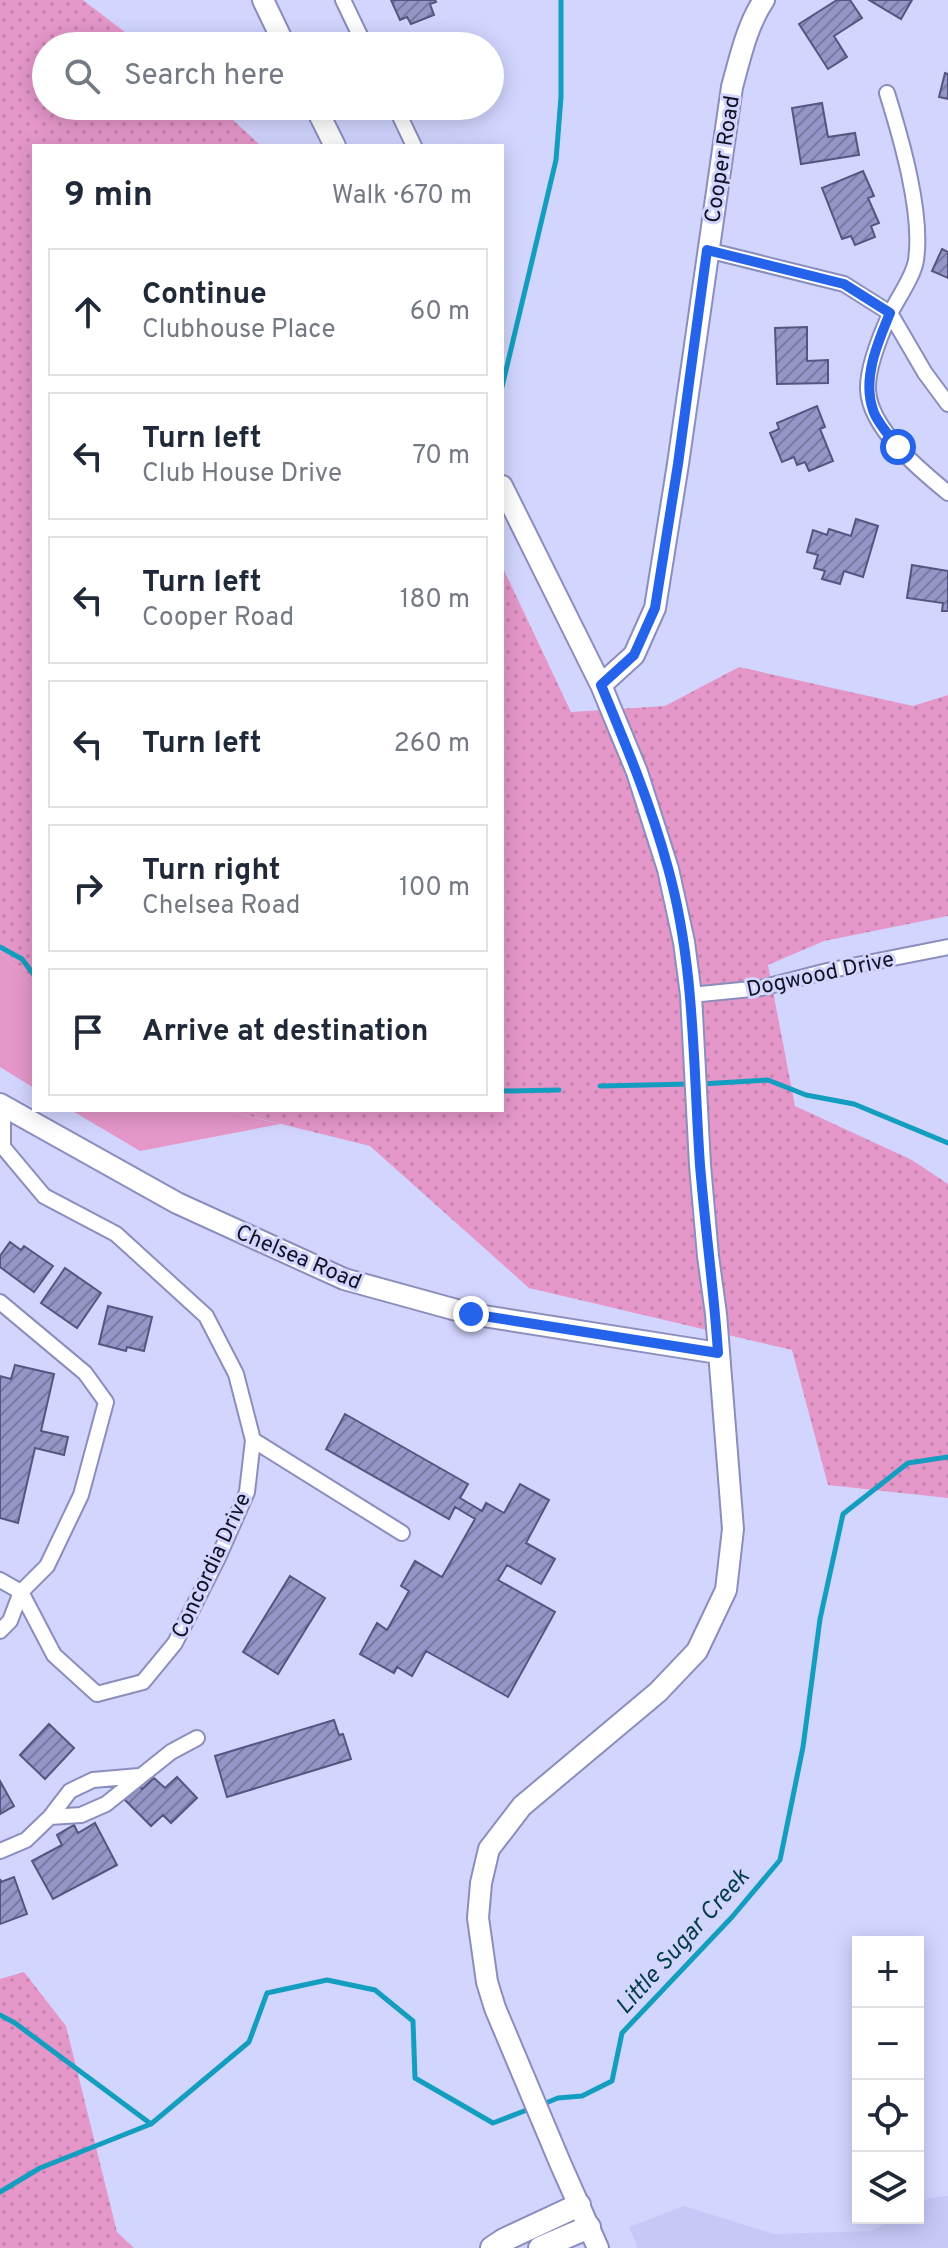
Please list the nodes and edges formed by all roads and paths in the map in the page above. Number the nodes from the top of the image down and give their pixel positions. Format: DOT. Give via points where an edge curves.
graph roads {
  1 [pos="263,0"];
  2 [pos="343,0"];
  3 [pos="764,0"];
  4 [pos="278,32"];
  5 [pos="358,32"];
  6 [pos="887,93"];
  7 [pos="322,120"];
  8 [pos="402,120"];
  9 [pos="334,144"];
  10 [pos="413,144"];
  11 [pos="707,250"];
  12 [pos="890,313"];
  13 [pos="948,404"];
  14 [pos="504,490"];
  15 [pos="948,493"];
  16 [pos="601,685"];
  17 [pos="948,947"];
  18 [pos="691,995"];
  19 [pos="1,1105"];
  20 [pos="0,1302"];
  21 [pos="718,1353"];
  22 [pos="253,1440"];
  23 [pos="402,1533"];
  24 [pos="0,1580"];
  25 [pos="21,1592"];
  26 [pos="0,1631"];
  27 [pos="197,1738"];
  28 [pos="139,1776"];
  29 [pos="50,1817"];
  30 [pos="0,1851"];
  31 [pos="579,2205"];
  32 [pos="594,2238"];
  33 [pos="492,2248"];
  34 [pos="540,2248"];
  1 -- 4 [label="main road"];
  2 -- 5 [label="street"];
  3 -- 11 [label="main road, Cooper Road" via="732,87"];
  6 -- 12 [label="street" via="917,223 916,262"];
  7 -- 9 [label="main road"];
  8 -- 10 [label="street"];
  11 -- 12 [label="street" via="844,284"];
  11 -- 16 [label="main road, Cooper Road" via="655,608 634,655"];
  12 -- 13 [label="street"];
  12 -- 15 [label="street" via="868,389 873,413 898,447"];
  14 -- 16 [label="main road"];
  16 -- 18 [label="main road" via="637,772 668,869"];
  17 -- 18 [label="street, Dogwood Drive" via="761,988"];
  18 -- 21 [label="main road"];
  19 -- 21 [label="main road, Chelsea Road" via="177,1203 344,1279 471,1314"];
  19 -- 22 [label="street, Concordia Drive" via="3,1147 44,1196 116,1234 206,1316 236,1374"];
  20 -- 25 [label="street" via="85,1373 106,1402 81,1495 47,1566"];
  21 -- 31 [label="main road" via="733,1529 726,1590 697,1651 658,1692 522,1806 489,1849 481,1883 478,1918 487,1982"];
  22 -- 23 [label="street"];
  22 -- 25 [label="street, Concordia Drive" via="247,1492 218,1558 175,1643 143,1682 97,1694 54,1655"];
  24 -- 25 [label="street"];
  25 -- 26 [label="street" via="10,1621"];
  27 -- 28 [label="street"];
  28 -- 29 [label="street" via="106,1804 81,1815"];
  28 -- 29 [label="street" via="82,1785 70,1791"];
  29 -- 30 [label="street" via="26,1840"];
  31 -- 32 [label="main road"];
  31 -- 33 [label="main road"];
  32 -- 34 [label="main road"];
}
